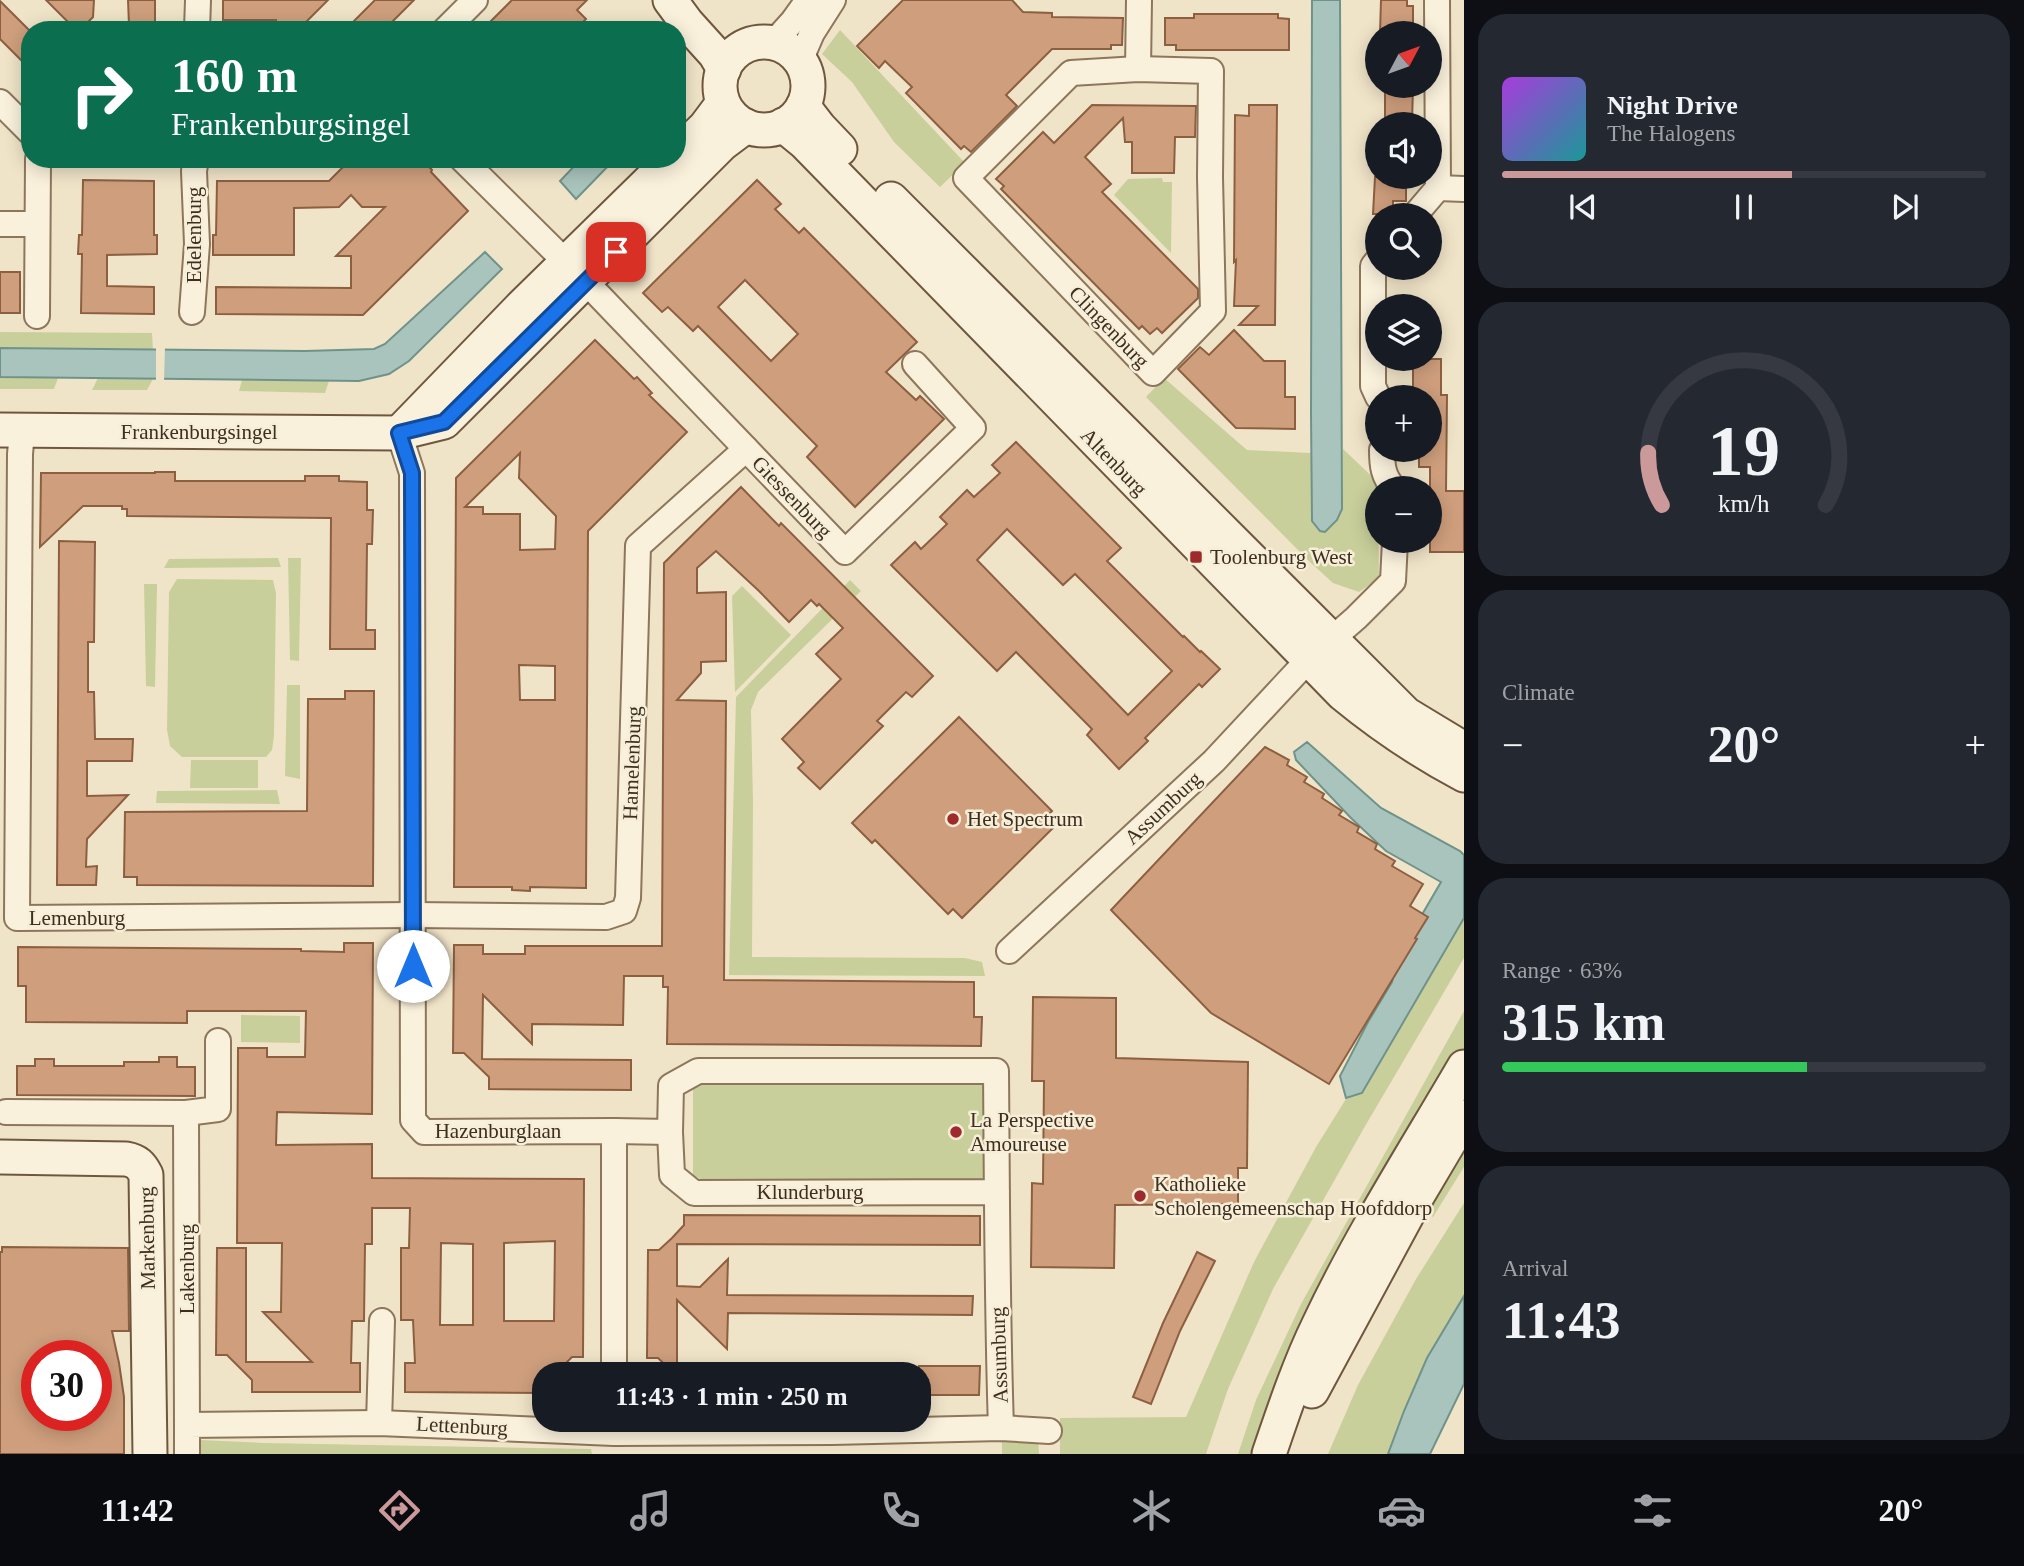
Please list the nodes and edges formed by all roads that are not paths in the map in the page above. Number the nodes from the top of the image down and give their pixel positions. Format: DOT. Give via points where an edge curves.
graph roads {
  1 [pos="198,0"];
  2 [pos="475,0"];
  3 [pos="670,0"];
  4 [pos="690,0"];
  5 [pos="808,0"];
  6 [pos="833,0"];
  7 [pos="1139,0"];
  8 [pos="1437,0"];
  9 [pos="197,21"];
  10 [pos="454,21"];
  11 [pos="686,21"];
  12 [pos="686,22"];
  13 [pos="760,44"];
  14 [pos="800,61"];
  15 [pos="724,69"];
  16 [pos="1138,69"];
  17 [pos="0,102"];
  18 [pos="1438,112"];
  19 [pos="735,115"];
  20 [pos="793,116"];
  21 [pos="21,123"];
  22 [pos="686,145"];
  23 [pos="37,168"];
  24 [pos="194,168"];
  25 [pos="471,168"];
  26 [pos="664,168"];
  27 [pos="1442,188"];
  28 [pos="1437,189"];
  29 [pos="1464,189"];
  30 [pos="1425,203"];
  31 [pos="0,223"];
  32 [pos="37,225"];
  33 [pos="576,272"];
  34 [pos="1373,280"];
  35 [pos="192,312"];
  36 [pos="37,316"];
  37 [pos="915,364"];
  38 [pos="1373,385"];
  39 [pos="11,431"];
  40 [pos="399,433"];
  41 [pos="746,449"];
  42 [pos="1394,553"];
  43 [pos="1321,649"];
  44 [pos="1464,749"];
  45 [pos="1464,775"];
  46 [pos="413,915"];
  47 [pos="1009,951"];
  48 [pos="218,1041"];
  49 [pos="1464,1067"];
  50 [pos="996,1071"];
  51 [pos="6,1112"];
  52 [pos="186,1112"];
  53 [pos="1464,1117"];
  54 [pos="614,1130"];
  55 [pos="670,1132"];
  56 [pos="0,1157"];
  57 [pos="997,1192"];
  58 [pos="382,1321"];
  59 [pos="614,1362"];
  60 [pos="379,1423"];
  61 [pos="187,1425"];
  62 [pos="1001,1428"];
  63 [pos="1049,1430"];
  64 [pos="614,1436"];
  65 [pos="150,1454"];
  66 [pos="187,1454"];
  67 [pos="1269,1454"];
  68 [pos="1285,1454"];
  1 -- 9 [label="street"];
  2 -- 10 [label="street"];
  3 -- 11 [label="main road"];
  4 -- 13 [label="main road" via="733,38"];
  5 -- 13 [label="street" via="793,20"];
  6 -- 14 [label="street"];
  7 -- 16 [label="street"];
  8 -- 18 [label="street"];
  12 -- 15 [label="main road"];
  13 -- 14 [label="main road" via="789,50"];
  13 -- 15 [label="main road" via="732,55"];
  14 -- 20 [label="main road" via="807,93"];
  15 -- 19 [label="main road" via="720,87"];
  16 -- 16 [label="street, Clingenburg" via="1070,73 966,178 1153,373 1213,311 1211,71"];
  17 -- 21 [label="street"];
  19 -- 20 [label="main road" via="757,129 770,129"];
  19 -- 22 [label="main road" via="705,127"];
  19 -- 33 [label="main road" via="722,144"];
  20 -- 43 [label="main road, Altenburg" via="829,137"];
  23 -- 32 [label="street"];
  24 -- 35 [label="street, Edelenburg" via="197,244"];
  25 -- 33 [label="street"];
  26 -- 33 [label="main road"];
  27 -- 29 [label="street"];
  28 -- 30 [label="street"];
  31 -- 32 [label="street"];
  32 -- 36 [label="street"];
  33 -- 40 [label="main road"];
  33 -- 41 [label="street, Giessenburg"];
  34 -- 38 [label="street"];
  37 -- 41 [label="street, Giessenburg" via="973,428 845,552"];
  39 -- 40 [label="main road, Frankenburgsingel"];
  39 -- 46 [label="street, Lemenburg" via="20,454 17,918"];
  40 -- 46 [label="street, Hazenburglaan" via="412,473"];
  41 -- 46 [label="street, Hamelenburg" via="638,546 624,911 606,917"];
  42 -- 43 [label="street, Assumburg" via="1393,581"];
  43 -- 44 [label="main road, Altenburg" via="1406,714"];
  43 -- 45 [label="main road, Altenburg" via="1343,694 1420,752"];
  43 -- 47 [label="street, Assumburg" via="1214,761"];
  46 -- 54 [label="street, Hazenburglaan" via="413,1120 424,1132"];
  48 -- 52 [label="street" via="218,1110"];
  49 -- 67 [label="main road" via="1318,1325"];
  50 -- 55 [label="street, Klunderburg" via="698,1071 671,1086"];
  50 -- 57 [label="street, Assumburg"];
  51 -- 52 [label="street"];
  52 -- 61 [label="street, Lakenburg"];
  53 -- 68 [label="main road" via="1314,1385"];
  54 -- 55 [label="street"];
  54 -- 59 [label="street"];
  55 -- 57 [label="street, Klunderburg" via="672,1175 694,1193"];
  56 -- 65 [label="main road, Markenburg" via="126,1159 142,1166 146,1175"];
  57 -- 62 [label="street, Assumburg"];
  58 -- 60 [label="street"];
  60 -- 61 [label="street, Lettenburg"];
  60 -- 64 [label="street, Lettenburg"];
  61 -- 66 [label="street"];
  62 -- 63 [label="street, Lettenburg"];
  62 -- 64 [label="street, Lettenburg"];
}
